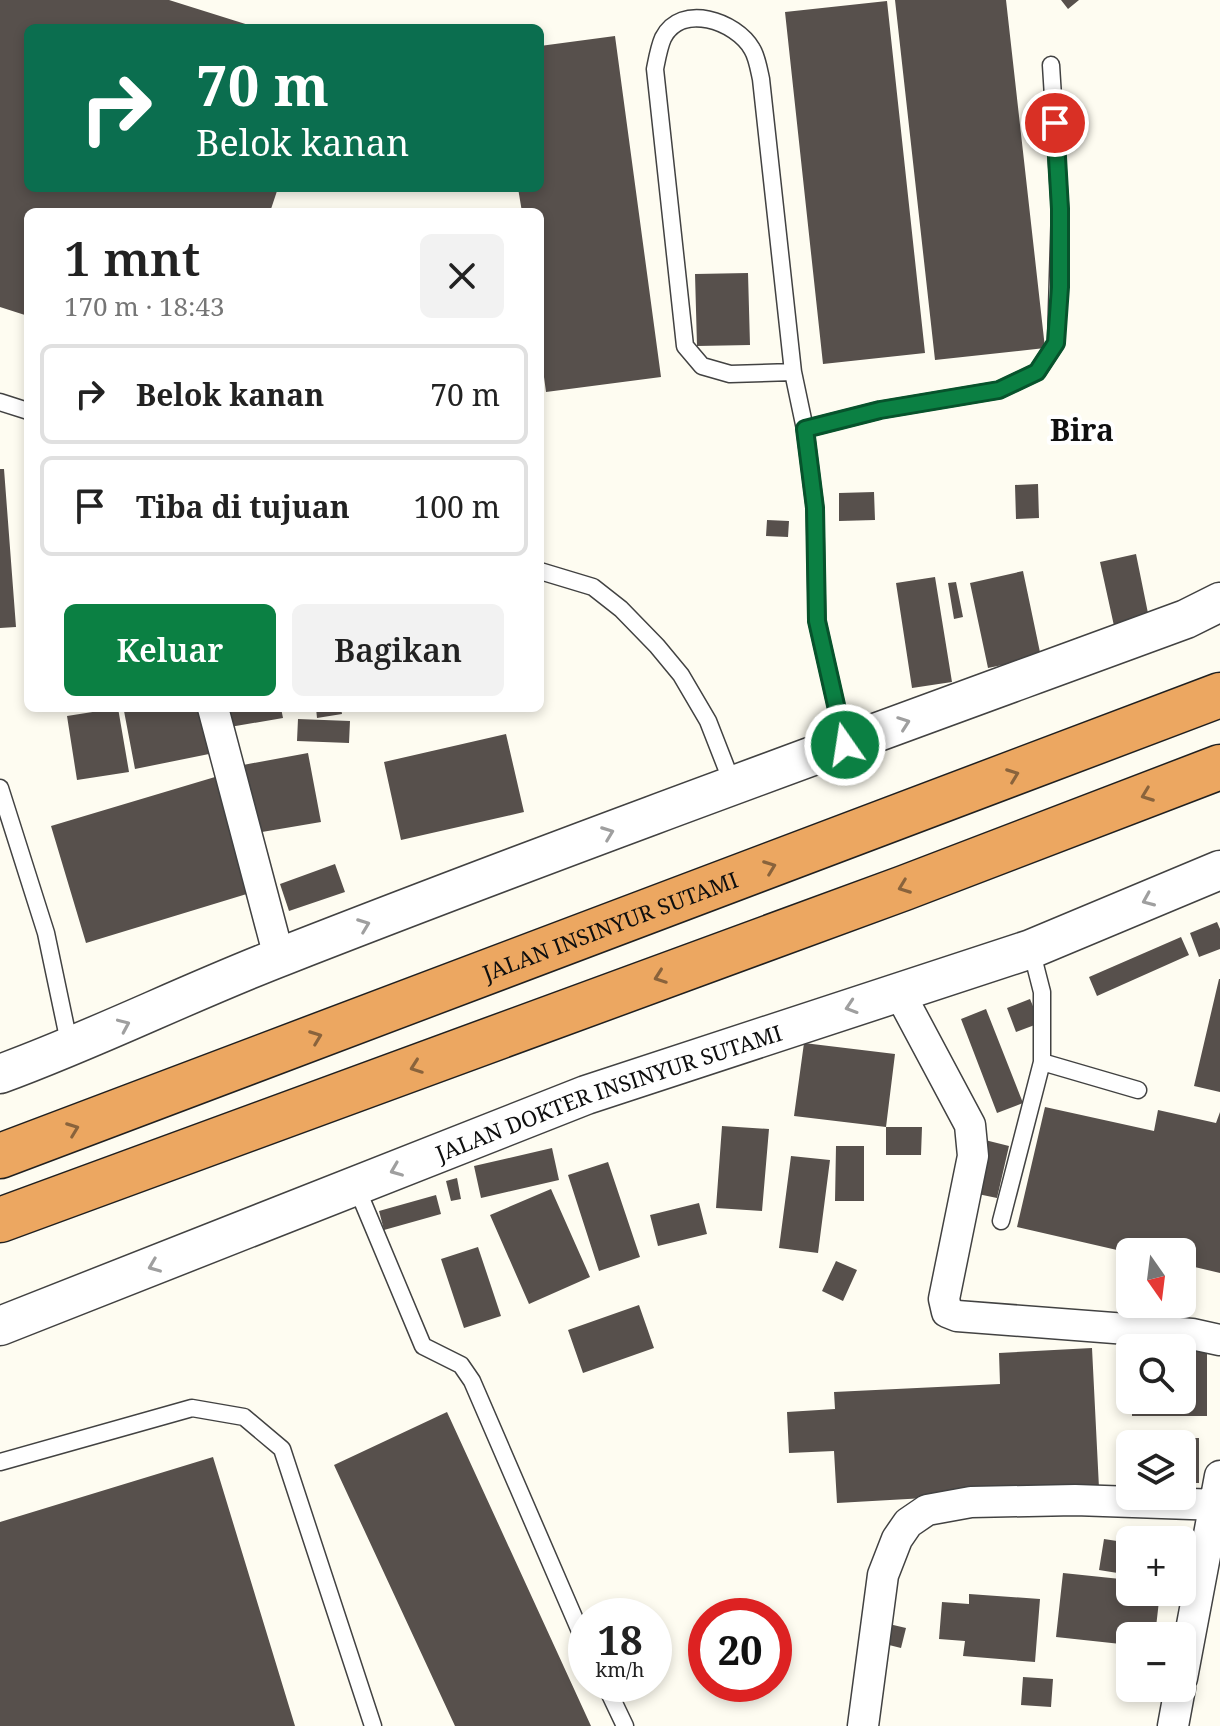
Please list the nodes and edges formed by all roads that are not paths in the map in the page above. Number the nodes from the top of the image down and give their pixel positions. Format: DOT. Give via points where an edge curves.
graph roads {
  1 [pos="1051,65"];
  2 [pos="793,372"];
  3 [pos="0,402"];
  4 [pos="24,410"];
  5 [pos="805,429"];
  6 [pos="544,572"];
  7 [pos="1220,602"];
  8 [pos="1220,695"];
  9 [pos="214,712"];
  10 [pos="845,745"];
  11 [pos="1220,767"];
  12 [pos="733,785"];
  13 [pos="0,788"];
  14 [pos="1220,870"];
  15 [pos="1031,949"];
  16 [pos="279,957"];
  17 [pos="899,992"];
  18 [pos="70,1049"];
  19 [pos="1042,1062"];
  20 [pos="0,1074"];
  21 [pos="1138,1090"];
  22 [pos="0,1156"];
  23 [pos="356,1186"];
  24 [pos="0,1220"];
  25 [pos="1001,1221"];
  26 [pos="0,1326"];
  27 [pos="1220,1340"];
  28 [pos="0,1462"];
  29 [pos="1219,1495"];
  30 [pos="568,1603"];
  31 [pos="1193,1622"];
  32 [pos="614,1702"];
  33 [pos="1177,1702"];
  34 [pos="373,1726"];
  35 [pos="625,1726"];
  36 [pos="863,1726"];
  37 [pos="1173,1726"];
  1 -- 5 [label="lane" via="1060,287 1056,343 1037,372 999,390"];
  2 -- 2 [label="lane" via="754,51 742,35 716,19 683,20 664,36 655,69 685,346 702,366 730,374"];
  2 -- 5 [label="lane"];
  3 -- 4 [label="lane"];
  5 -- 10 [label="lane" via="815,508 817,621"];
  6 -- 12 [label="lane" via="593,587 657,646 708,721"];
  10 -- 7 [label="street, one-way"];
  22 -- 8 [label="highway, JALAN INSINYUR SUTAMI, one-way"];
  9 -- 16 [label="street"];
  10 -- 12 [label="street"];
  11 -- 24 [label="highway, one-way"];
  16 -- 12 [label="street, one-way"];
  13 -- 18 [label="lane" via="46,933"];
  14 -- 15 [label="street, JALAN DOKTER INSINYUR SUTAMI, one-way"];
  15 -- 17 [label="street, JALAN DOKTER INSINYUR SUTAMI"];
  15 -- 19 [label="lane" via="1042,992"];
  18 -- 16 [label="street, one-way"];
  17 -- 23 [label="street, JALAN DOKTER INSINYUR SUTAMI, one-way" via="586,1095"];
  17 -- 27 [label="street" via="970,1125 973,1142 944,1299 947,1312"];
  18 -- 20 [label="street"];
  19 -- 21 [label="lane"];
  19 -- 25 [label="lane"];
  23 -- 26 [label="street, JALAN DOKTER INSINYUR SUTAMI, one-way"];
  23 -- 30 [label="lane" via="423,1346 461,1365 472,1381"];
  28 -- 34 [label="lane" via="192,1408 244,1417 282,1449"];
  29 -- 31 [label="street"];
  29 -- 36 [label="street" via="971,1502 927,1510 897,1539 883,1575"];
  32 -- 35 [label="lane"];
  33 -- 37 [label="street"];
}
